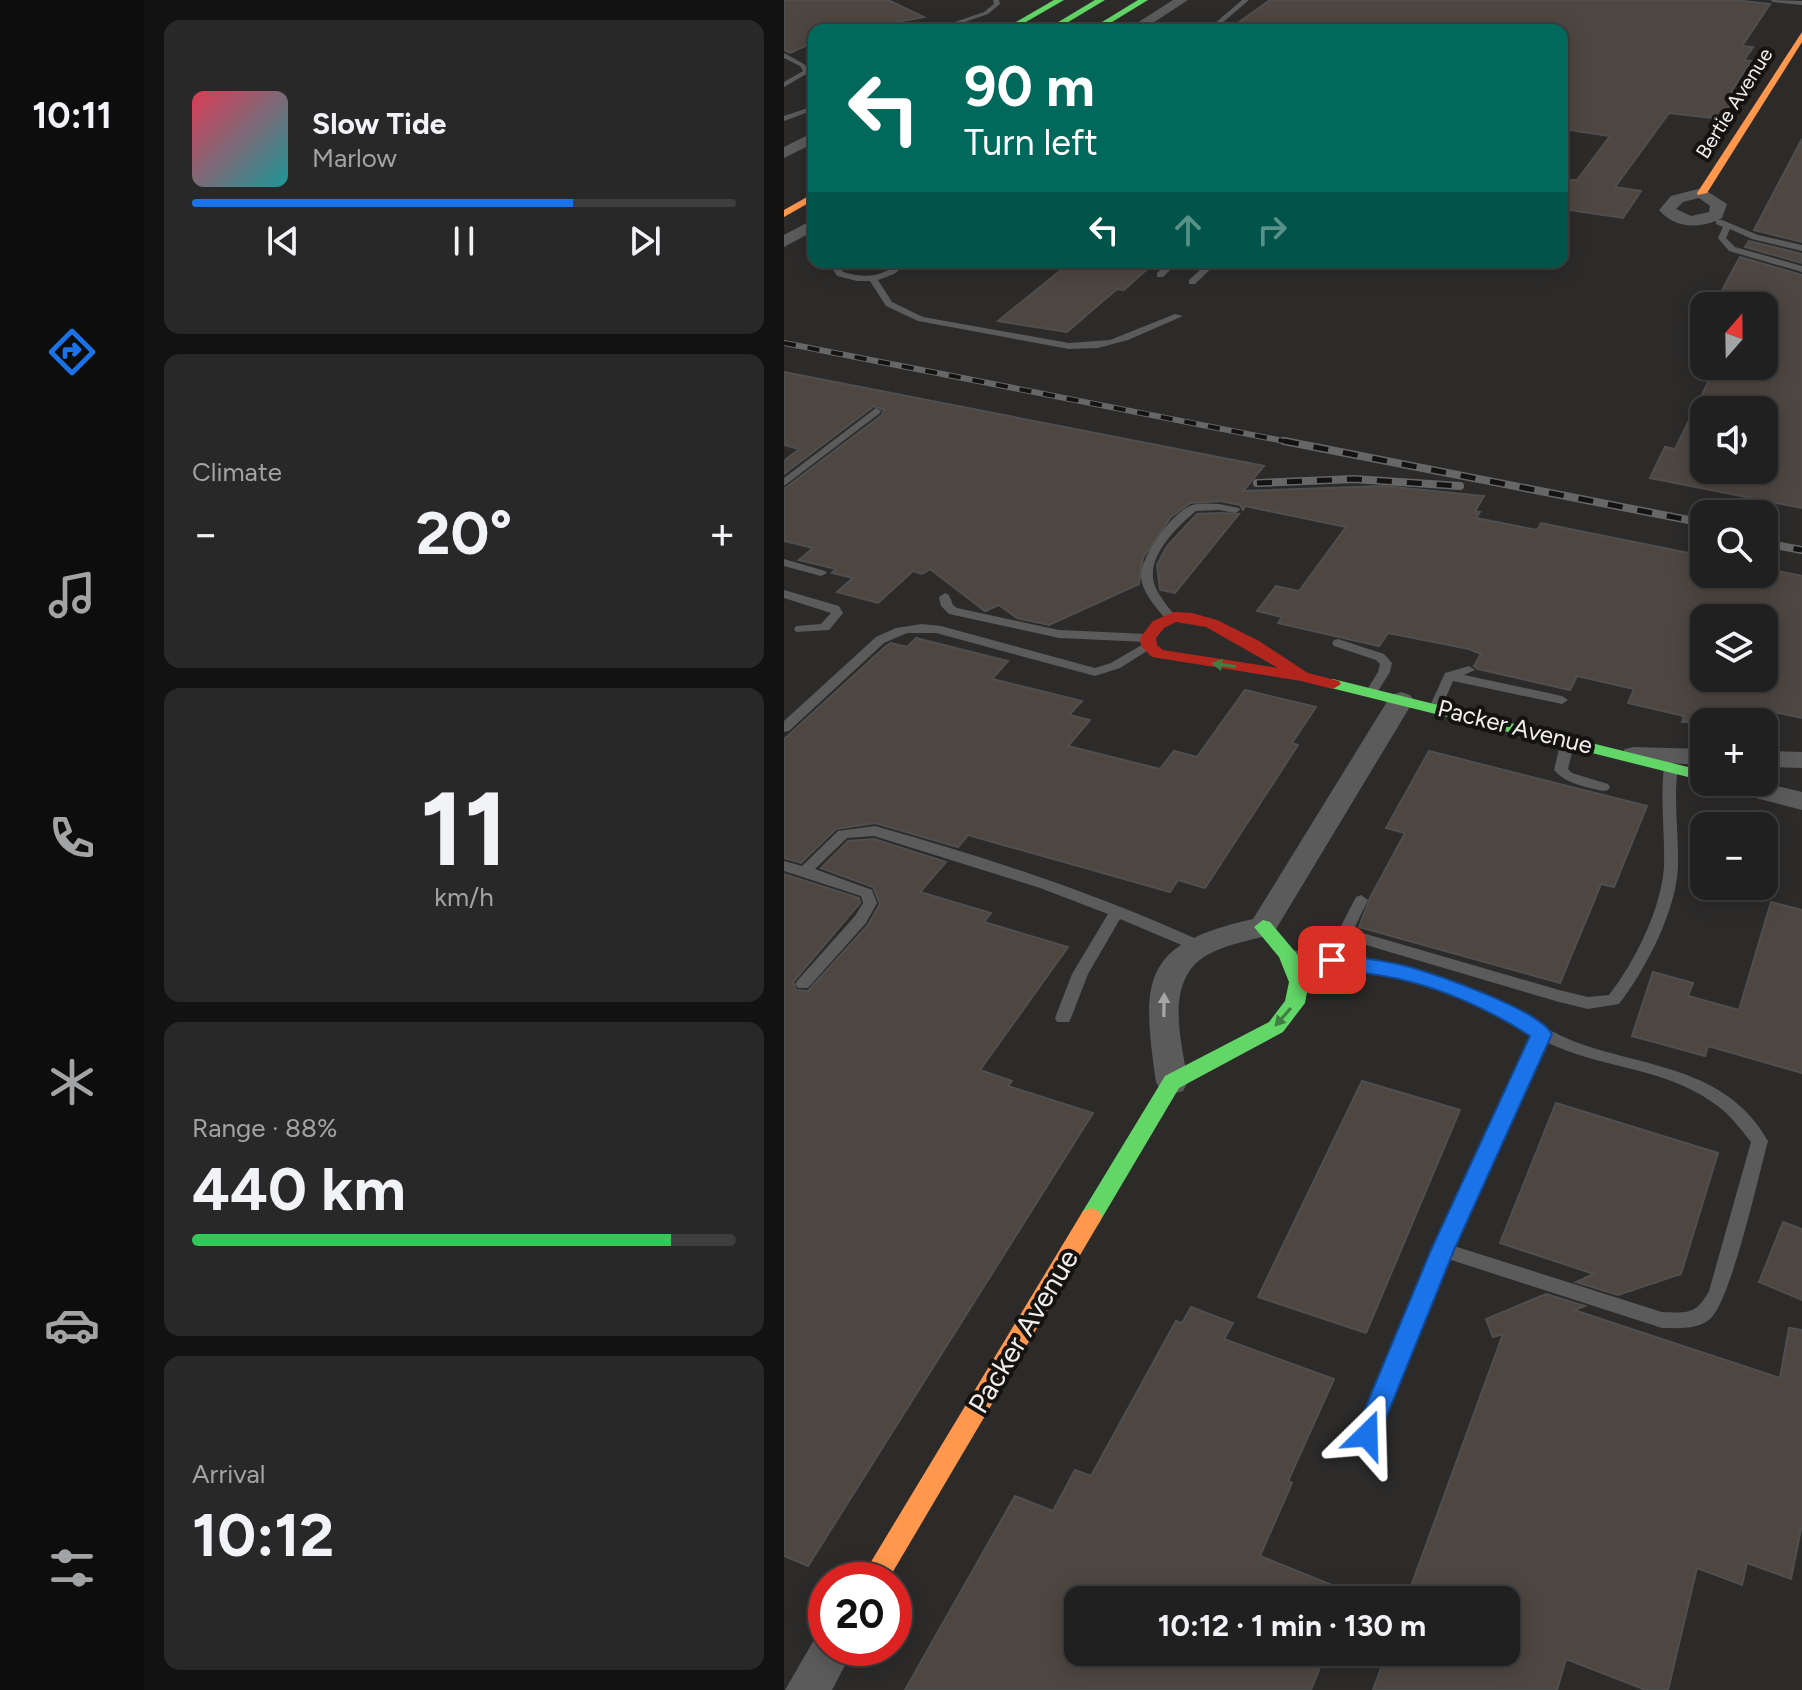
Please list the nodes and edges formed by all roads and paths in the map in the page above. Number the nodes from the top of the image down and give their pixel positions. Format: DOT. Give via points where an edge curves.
graph roads {
  1 [pos="996,0"];
  2 [pos="1060,0"];
  3 [pos="1101,0"];
  4 [pos="1144,0"];
  5 [pos="1182,0"];
  6 [pos="1246,0"];
  7 [pos="1773,0"];
  8 [pos="1802,3"];
  9 [pos="954,24"];
  10 [pos="1017,24"];
  11 [pos="1059,24"];
  12 [pos="1103,24"];
  13 [pos="1143,24"];
  14 [pos="1217,24"];
  15 [pos="784,46"];
  16 [pos="1799,46"];
  17 [pos="784,55"];
  18 [pos="808,59"];
  19 [pos="784,85"];
  20 [pos="808,111"];
  21 [pos="784,121"];
  22 [pos="808,140"];
  23 [pos="784,153"];
  24 [pos="1702,193"];
  25 [pos="808,200"];
  26 [pos="784,214"];
  27 [pos="1719,222"];
  28 [pos="808,228"];
  29 [pos="784,242"];
  30 [pos="1802,248"];
  31 [pos="836,268"];
  32 [pos="898,268"];
  33 [pos="1168,268"];
  34 [pos="1207,268"];
  35 [pos="1802,269"];
  36 [pos="1160,275"];
  37 [pos="872,278"];
  38 [pos="1192,282"];
  39 [pos="1178,316"];
  40 [pos="876,411"];
  41 [pos="784,483"];
  42 [pos="1235,510"];
  43 [pos="784,562"];
  44 [pos="821,573"];
  45 [pos="784,594"];
  46 [pos="945,597"];
  47 [pos="1171,618"];
  48 [pos="800,629"];
  49 [pos="1148,642"];
  50 [pos="1338,643"];
  51 [pos="1469,670"];
  52 [pos="1302,676"];
  53 [pos="1449,676"];
  54 [pos="1371,693"];
  55 [pos="1401,700"];
  56 [pos="1562,700"];
  57 [pos="1435,708"];
  58 [pos="784,728"];
  59 [pos="1568,740"];
  60 [pos="1629,755"];
  61 [pos="1690,757"];
  62 [pos="1778,759"];
  63 [pos="1802,760"];
  64 [pos="1671,767"];
  65 [pos="1690,772"];
  66 [pos="1603,787"];
  67 [pos="1778,795"];
  68 [pos="1802,801"];
  69 [pos="784,866"];
  70 [pos="805,871"];
  71 [pos="1361,900"];
  72 [pos="1116,912"];
  73 [pos="1263,927"];
  74 [pos="1196,945"];
  75 [pos="1287,954"];
  76 [pos="803,984"];
  77 [pos="1063,1018"];
  78 [pos="1542,1034"];
  79 [pos="1172,1082"];
  80 [pos="1443,1250"];
  81 [pos="1367,1435"];
  82 [pos="884,1562"];
  83 [pos="822,1666"];
  84 [pos="807,1690"];
  1 -- 9 [label="lane" via="986,13"];
  2 -- 10 [label="main road"];
  3 -- 11 [label="main road"];
  4 -- 12 [label="main road"];
  5 -- 13 [label="street"];
  6 -- 14 [label="lane"];
  7 -- 8 [label="lane"];
  15 -- 18 [label="lane"];
  16 -- 24 [label="main road, Bertie Avenue"];
  17 -- 19 [label="lane" via="807,72"];
  20 -- 21 [label="lane"];
  22 -- 23 [label="street"];
  24 -- 27 [label="street" via="1719,204"];
  24 -- 27 [label="street" via="1677,199 1667,210 1689,221"];
  25 -- 26 [label="main road"];
  27 -- 30 [label="lane"];
  27 -- 35 [label="lane" via="1722,238 1732,249"];
  28 -- 29 [label="street"];
  31 -- 37 [label="lane" via="840,274"];
  32 -- 37 [label="lane"];
  33 -- 36 [label="lane"];
  34 -- 38 [label="lane"];
  37 -- 39 [label="lane" via="889,304 921,319 1069,346 1119,342"];
  40 -- 41 [label="lane"];
  42 -- 47 [label="lane" via="1193,508 1162,543 1147,575"];
  43 -- 44 [label="lane"];
  45 -- 48 [label="lane" via="837,613 825,627"];
  46 -- 49 [label="lane" via="953,611 1028,628"];
  47 -- 49 [label="main road" via="1159,622"];
  47 -- 52 [label="main road, Packer Avenue" via="1211,622"];
  52 -- 49 [label="main road, Packer Avenue, one-way" via="1177,659 1158,654"];
  49 -- 58 [label="lane" via="1112,669 1095,672 937,629 898,631 880,640"];
  50 -- 54 [label="lane" via="1386,663"];
  51 -- 53 [label="lane"];
  52 -- 54 [label="main road, Packer Avenue"];
  53 -- 56 [label="lane"];
  53 -- 57 [label="lane"];
  54 -- 55 [label="main road, Packer Avenue"];
  55 -- 57 [label="main road, Packer Avenue"];
  55 -- 73 [label="street"];
  57 -- 59 [label="main road, Packer Avenue"];
  59 -- 60 [label="main road, Packer Avenue"];
  59 -- 66 [label="lane" via="1561,770"];
  60 -- 61 [label="street, Packer Avenue"];
  60 -- 64 [label="main road, Packer Avenue"];
  62 -- 63 [label="street"];
  64 -- 65 [label="main road, Packer Avenue"];
  64 -- 71 [label="lane" via="1666,794 1670,878 1645,949 1614,1000 1574,1000 1354,936 1347,928"];
  67 -- 68 [label="street"];
  69 -- 70 [label="lane"];
  70 -- 72 [label="lane" via="843,834 875,831"];
  70 -- 76 [label="lane" via="867,893 870,903"];
  72 -- 74 [label="lane"];
  72 -- 77 [label="lane" via="1080,974"];
  73 -- 74 [label="street"];
  73 -- 75 [label="main road"];
  79 -- 74 [label="street, one-way" via="1162,998 1171,968"];
  75 -- 78 [label="lane" via="1403,973 1516,1017"];
  75 -- 79 [label="main road, one-way" via="1299,982 1295,1003 1276,1027"];
  78 -- 80 [label="lane"];
  78 -- 80 [label="lane" via="1683,1077 1718,1095 1760,1141 1714,1301 1694,1321 1662,1320"];
  79 -- 82 [label="main road, Packer Avenue"];
  80 -- 81 [label="lane"];
  83 -- 84 [label="street"];
}
